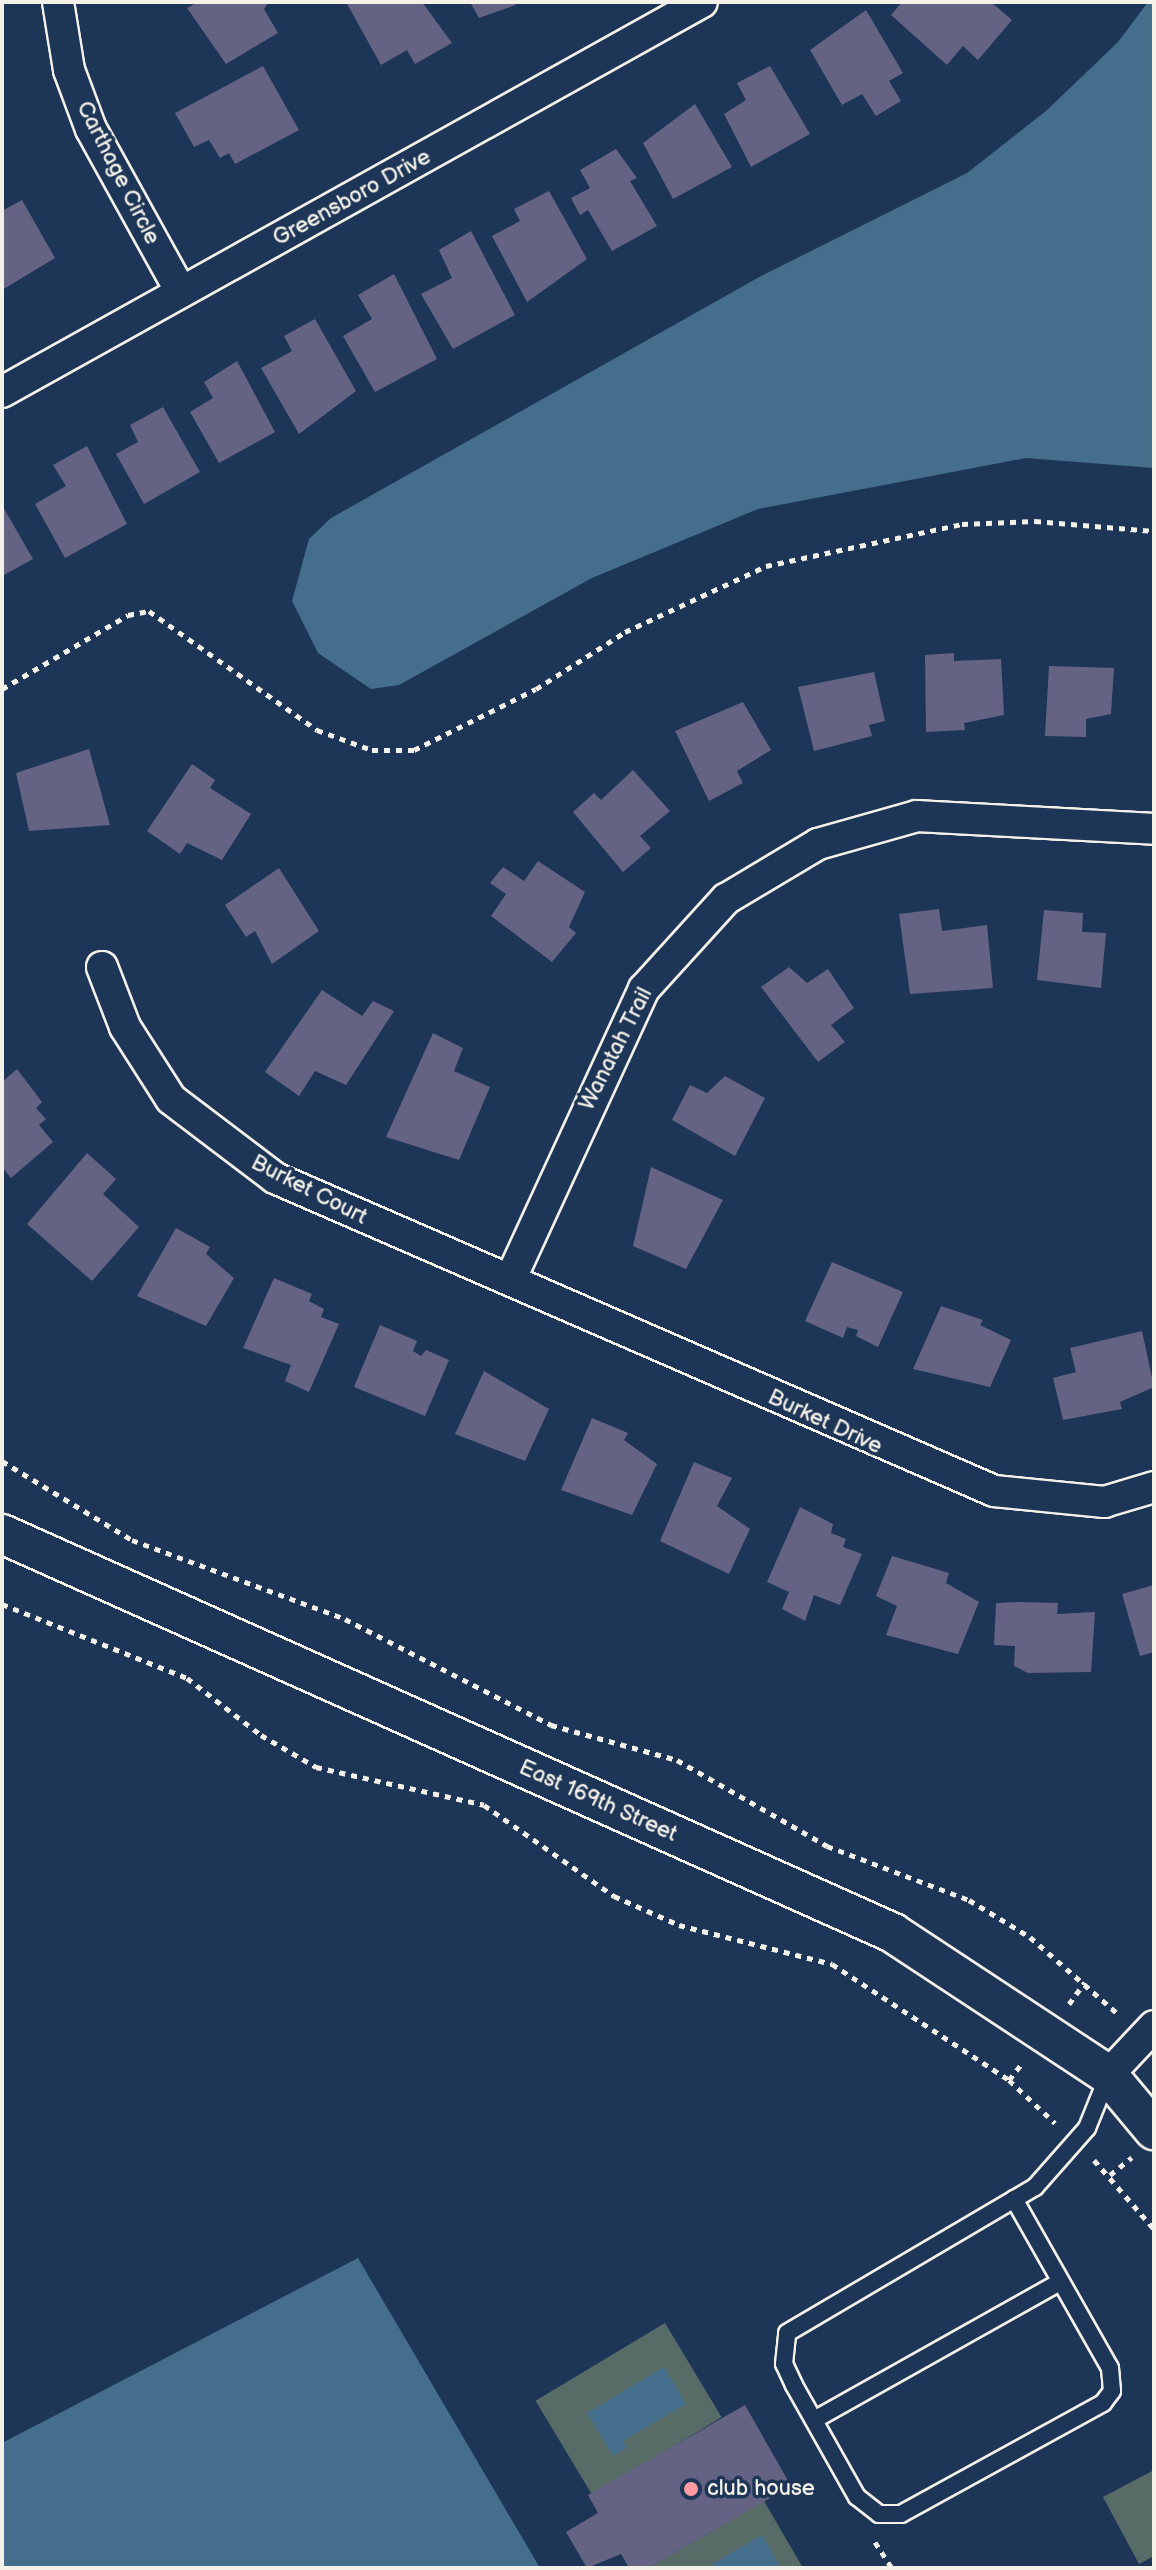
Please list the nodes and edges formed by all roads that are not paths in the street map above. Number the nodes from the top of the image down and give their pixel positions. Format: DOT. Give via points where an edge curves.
graph roads {
  1 [pos="58,2"];
  2 [pos="702,2"];
  3 [pos="181,292"];
  4 [pos="2,392"];
  5 [pos="1154,829"];
  6 [pos="102,967"];
  7 [pos="511,1278"];
  8 [pos="1154,1487"];
  9 [pos="2,1534"];
  10 [pos="1150,2031"];
  11 [pos="1108,2075"];
  12 [pos="1154,2130"];
  13 [pos="1014,2199"];
  14 [pos="1060,2282"];
  15 [pos="814,2420"];
  1 -- 3 [label="street, Carthage Circle" via="69,70 91,129"];
  2 -- 3 [label="street, Greensboro Drive"];
  3 -- 4 [label="street, Greensboro Drive"];
  5 -- 7 [label="street, Wanatah Trail" via="917,816 818,844 726,899 644,989"];
  6 -- 7 [label="street, Burket Court" via="144,1063 212,1136 275,1178"];
  7 -- 8 [label="street, Burket Drive" via="890,1451 994,1491 1104,1502"];
  9 -- 11 [label="street, East 169th Street" via="893,1933"];
  10 -- 11 [label="street"];
  11 -- 12 [label="street, East 169th Street"];
  11 -- 13 [label="lane" via="1074,2141"];
  13 -- 14 [label="lane"];
  13 -- 15 [label="lane" via="787,2333 784,2364"];
  14 -- 15 [label="lane"];
  14 -- 15 [label="lane" via="1110,2368 1112,2391 1103,2403 901,2514 879,2514 857,2497"];
}
